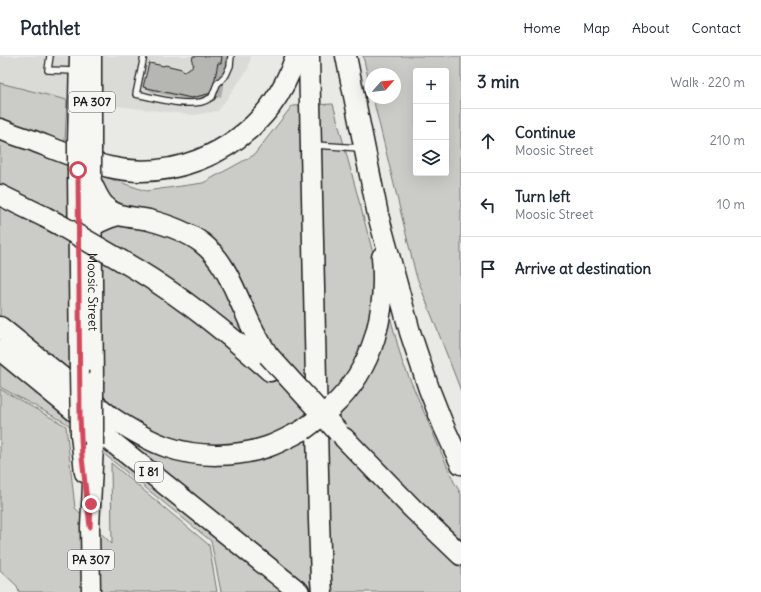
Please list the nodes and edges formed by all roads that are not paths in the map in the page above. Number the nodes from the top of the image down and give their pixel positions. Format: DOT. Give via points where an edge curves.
graph roads {
  1 [pos="50,56"];
  2 [pos="92,56"];
  3 [pos="144,56"];
  4 [pos="232,56"];
  5 [pos="296,56"];
  6 [pos="309,56"];
  7 [pos="346,56"];
  8 [pos="79,64"];
  9 [pos="0,129"];
  10 [pos="311,145"];
  11 [pos="85,146"];
  12 [pos="365,149"];
  13 [pos="87,176"];
  14 [pos="0,195"];
  15 [pos="119,215"];
  16 [pos="378,215"];
  17 [pos="85,230"];
  18 [pos="0,327"];
  19 [pos="0,350"];
  20 [pos="269,363"];
  21 [pos="87,439"];
  22 [pos="461,464"];
  23 [pos="461,555"];
  24 [pos="91,592"];
  25 [pos="299,592"];
  26 [pos="322,592"];
  1 -- 8 [label="lane" via="48,70"];
  2 -- 11 [label="main road, Moosic Street / PA 307"];
  3 -- 4 [label="lane" via="136,94 187,104 202,102 212,97 217,84 226,75"];
  5 -- 9 [label="highway" via="282,89 257,121 224,147 207,156 169,169 149,171 109,167"];
  6 -- 10 [label="highway"];
  7 -- 12 [label="highway"];
  8 -- 11 [label="main road, Moosic Street / PA 307"];
  10 -- 12 [label="lane"];
  10 -- 26 [label="highway"];
  11 -- 13 [label="main road, Moosic Street / PA 307, bridge"];
  12 -- 16 [label="highway"];
  13 -- 15 [label="highway" via="98,197 111,211"];
  13 -- 17 [label="main road, Moosic Street / PA 307"];
  14 -- 20 [label="highway, bridge" via="60,225 122,261 196,310 243,348"];
  15 -- 17 [label="highway" via="103,219"];
  15 -- 20 [label="highway" via="175,228 196,239 212,252 228,275"];
  16 -- 18 [label="highway, bridge" via="384,273 380,319 370,354 347,391 332,407 303,430 267,447 248,452 205,454 185,452 139,435 111,416"];
  16 -- 22 [label="highway" via="420,364"];
  17 -- 21 [label="main road, Moosic Street / PA 307, bridge" via="94,381"];
  17 -- 21 [label="main road, Moosic Street / PA 307, bridge" via="78,370"];
  19 -- 25 [label="highway, I 81"];
  20 -- 23 [label="highway, bridge"];
  21 -- 24 [label="main road, Moosic Street / PA 307" via="82,457 90,527"];
}
